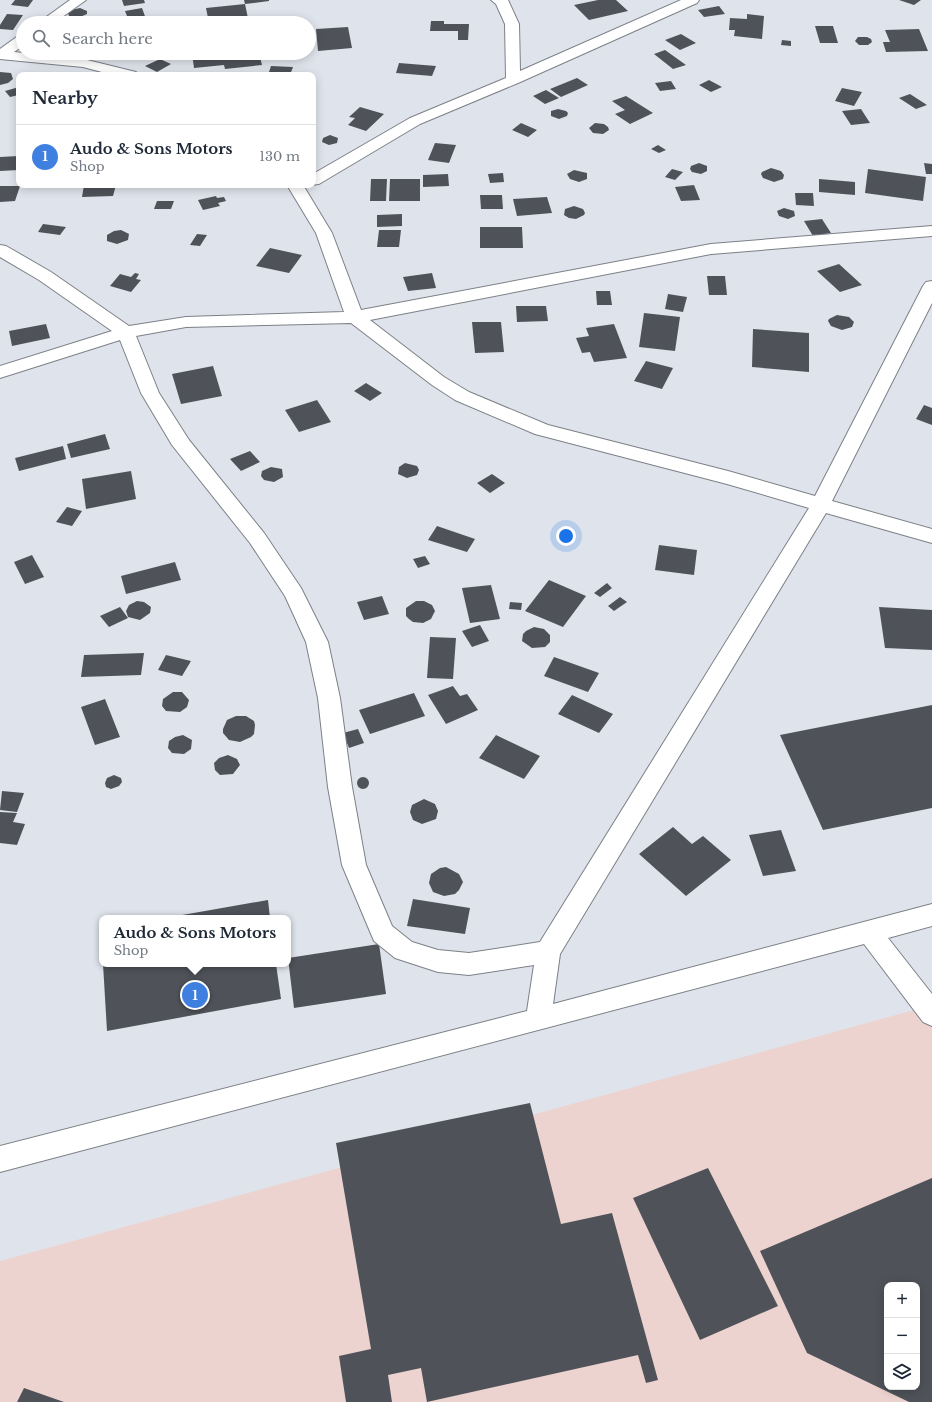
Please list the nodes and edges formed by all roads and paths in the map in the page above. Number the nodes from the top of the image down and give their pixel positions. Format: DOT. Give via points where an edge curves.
graph roads {
  1 [pos="79,0"];
  2 [pos="498,0"];
  3 [pos="692,0"];
  4 [pos="55,16"];
  5 [pos="16,44"];
  6 [pos="0,55"];
  7 [pos="16,57"];
  8 [pos="52,60"];
  9 [pos="119,72"];
  10 [pos="513,80"];
  11 [pos="316,178"];
  12 [pos="304,188"];
  13 [pos="932,232"];
  14 [pos="0,250"];
  15 [pos="932,286"];
  16 [pos="355,317"];
  17 [pos="126,332"];
  18 [pos="0,372"];
  19 [pos="821,504"];
  20 [pos="932,536"];
  21 [pos="932,915"];
  22 [pos="868,931"];
  23 [pos="548,952"];
  24 [pos="932,1014"];
  25 [pos="538,1020"];
  26 [pos="0,1158"];
  1 -- 4 [label="street"];
  2 -- 10 [label="street" via="502,2 512,24"];
  3 -- 10 [label="street"];
  5 -- 6 [label="street"];
  6 -- 7 [label="street"];
  8 -- 9 [label="street" via="83,63"];
  10 -- 11 [label="street" via="414,121"];
  12 -- 16 [label="street"];
  13 -- 16 [label="street" via="710,249"];
  14 -- 17 [label="street" via="45,276"];
  15 -- 19 [label="street"];
  16 -- 17 [label="street" via="186,322"];
  16 -- 19 [label="street" via="438,381 462,396 542,430"];
  17 -- 18 [label="street"];
  17 -- 23 [label="street" via="150,393 162,413 182,445 257,538 294,593 317,642 329,698 340,787 354,865 383,933 404,950 438,961 469,964"];
  19 -- 20 [label="street"];
  19 -- 23 [label="street"];
  21 -- 22 [label="street"];
  22 -- 24 [label="street"];
  22 -- 25 [label="street"];
  23 -- 25 [label="street"];
  25 -- 26 [label="street"];
}
